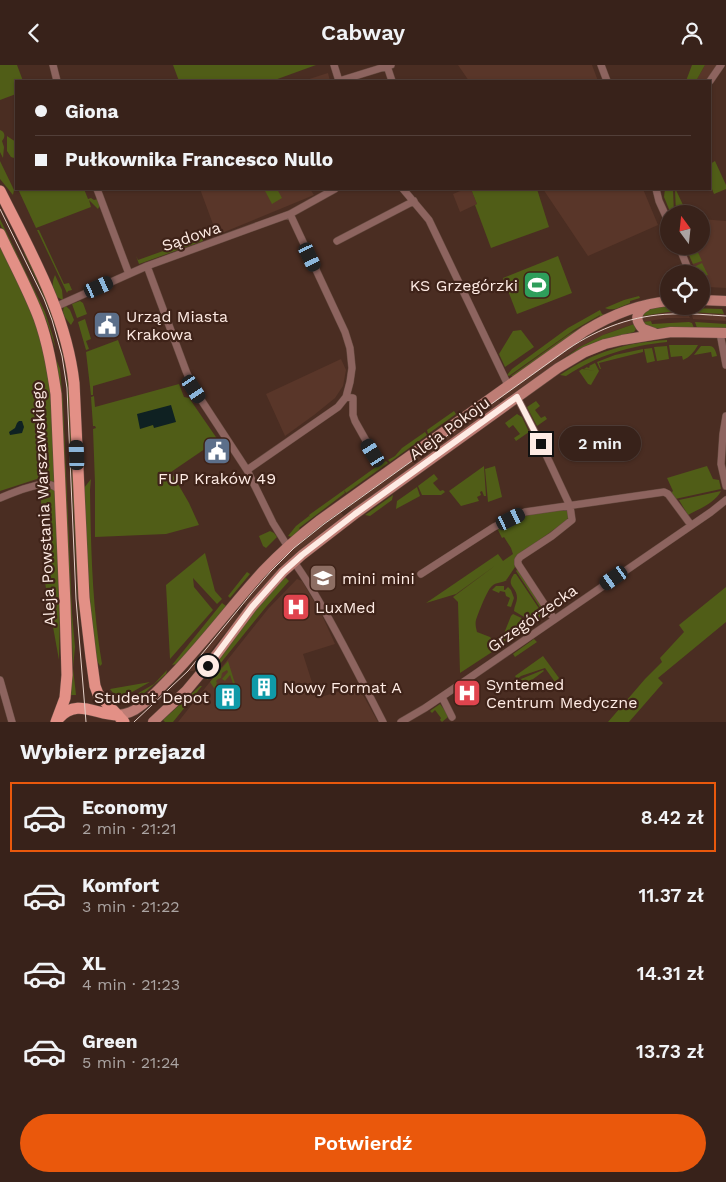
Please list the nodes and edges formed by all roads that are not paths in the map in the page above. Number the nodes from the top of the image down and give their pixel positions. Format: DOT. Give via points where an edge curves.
graph roads {
  1 [pos="53,65"];
  2 [pos="334,65"];
  3 [pos="601,65"];
  4 [pos="721,65"];
  5 [pos="389,66"];
  6 [pos="359,78"];
  7 [pos="57,80"];
  8 [pos="339,80"];
  9 [pos="346,80"];
  10 [pos="392,80"];
  11 [pos="607,80"];
  12 [pos="711,80"];
  13 [pos="97,190"];
  14 [pos="333,190"];
  15 [pos="404,190"];
  16 [pos="656,190"];
  17 [pos="0,191"];
  18 [pos="414,201"];
  19 [pos="661,205"];
  20 [pos="290,214"];
  21 [pos="0,234"];
  22 [pos="337,241"];
  23 [pos="147,266"];
  24 [pos="129,273"];
  25 [pos="710,300"];
  26 [pos="726,301"];
  27 [pos="660,302"];
  28 [pos="654,303"];
  29 [pos="55,307"];
  30 [pos="660,333"];
  31 [pos="723,333"];
  32 [pos="726,365"];
  33 [pos="508,385"];
  34 [pos="346,397"];
  35 [pos="517,397"];
  36 [pos="726,416"];
  37 [pos="373,453"];
  38 [pos="247,470"];
  39 [pos="726,486"];
  40 [pos="61,491"];
  41 [pos="0,498"];
  42 [pos="726,499"];
  43 [pos="570,505"];
  44 [pos="336,509"];
  45 [pos="346,521"];
  46 [pos="691,525"];
  47 [pos="288,547"];
  48 [pos="294,562"];
  49 [pos="421,574"];
  50 [pos="240,597"];
  51 [pos="252,607"];
  52 [pos="554,619"];
  53 [pos="0,680"];
  54 [pos="442,697"];
  55 [pos="452,717"];
  56 [pos="121,719"];
  57 [pos="12,722"];
  58 [pos="56,722"];
  59 [pos="153,722"];
  60 [pos="384,722"];
  61 [pos="401,722"];
  1 -- 7 [label="street"];
  2 -- 8 [label="street"];
  3 -- 11 [label="street"];
  4 -- 12 [label="street"];
  5 -- 6 [label="street"];
  5 -- 10 [label="street"];
  6 -- 9 [label="street"];
  13 -- 24 [label="street"];
  14 -- 20 [label="street, Sądowa"];
  15 -- 18 [label="street"];
  16 -- 19 [label="street"];
  17 -- 29 [label="main road"];
  18 -- 22 [label="street"];
  18 -- 33 [label="street" via="429,220"];
  20 -- 23 [label="street, Sądowa"];
  20 -- 34 [label="street" via="348,340 352,368"];
  21 -- 40 [label="main road, Aleja Powstania Warszawskiego" via="34,307 46,342 56,394"];
  23 -- 24 [label="street, Sądowa"];
  23 -- 38 [label="street" via="191,382"];
  24 -- 29 [label="street, Sądowa"];
  25 -- 26 [label="main road"];
  27 -- 28 [label="main road, Aleja Pokoju"];
  28 -- 30 [label="main road" via="641,309 638,318 643,329"];
  28 -- 33 [label="main road, Aleja Pokoju" via="626,310 592,326"];
  29 -- 56 [label="main road" via="73,377 84,598 94,680 100,696"];
  30 -- 31 [label="main road, Aleja Pokoju"];
  30 -- 35 [label="main road, Aleja Pokoju" via="616,341 585,352"];
  31 -- 32 [label="street"];
  33 -- 44 [label="main road, Aleja Pokoju"];
  34 -- 37 [label="street" via="353,398 355,421"];
  34 -- 38 [label="street" via="338,407"];
  35 -- 43 [label="street"];
  35 -- 45 [label="main road, Aleja Pokoju"];
  36 -- 39 [label="street" via="721,464"];
  38 -- 47 [label="street"];
  40 -- 41 [label="street" via="46,484"];
  40 -- 58 [label="main road, Aleja Powstania Warszawskiego" via="67,675 65,698"];
  42 -- 46 [label="street, Grzegórzecka"];
  43 -- 46 [label="street" via="664,492"];
  43 -- 49 [label="street" via="525,512 494,527"];
  43 -- 52 [label="street" via="572,520 518,560"];
  44 -- 45 [label="main road" via="342,507 347,510"];
  44 -- 47 [label="main road, Aleja Pokoju"];
  45 -- 48 [label="main road, Aleja Pokoju"];
  46 -- 52 [label="street, Grzegórzecka"];
  47 -- 50 [label="main road, Aleja Pokoju"];
  48 -- 51 [label="main road, Aleja Pokoju"];
  48 -- 60 [label="street" via="328,617"];
  50 -- 51 [label="main road" via="241,609"];
  50 -- 56 [label="main road, Aleja Pokoju" via="189,659 143,705"];
  51 -- 59 [label="main road, Aleja Pokoju" via="192,685"];
  52 -- 54 [label="street, Grzegórzecka"];
  53 -- 57 [label="street"];
  54 -- 55 [label="street"];
  54 -- 61 [label="street, Grzegórzecka"];
  56 -- 58 [label="main road" via="79,708 67,711"];
}
